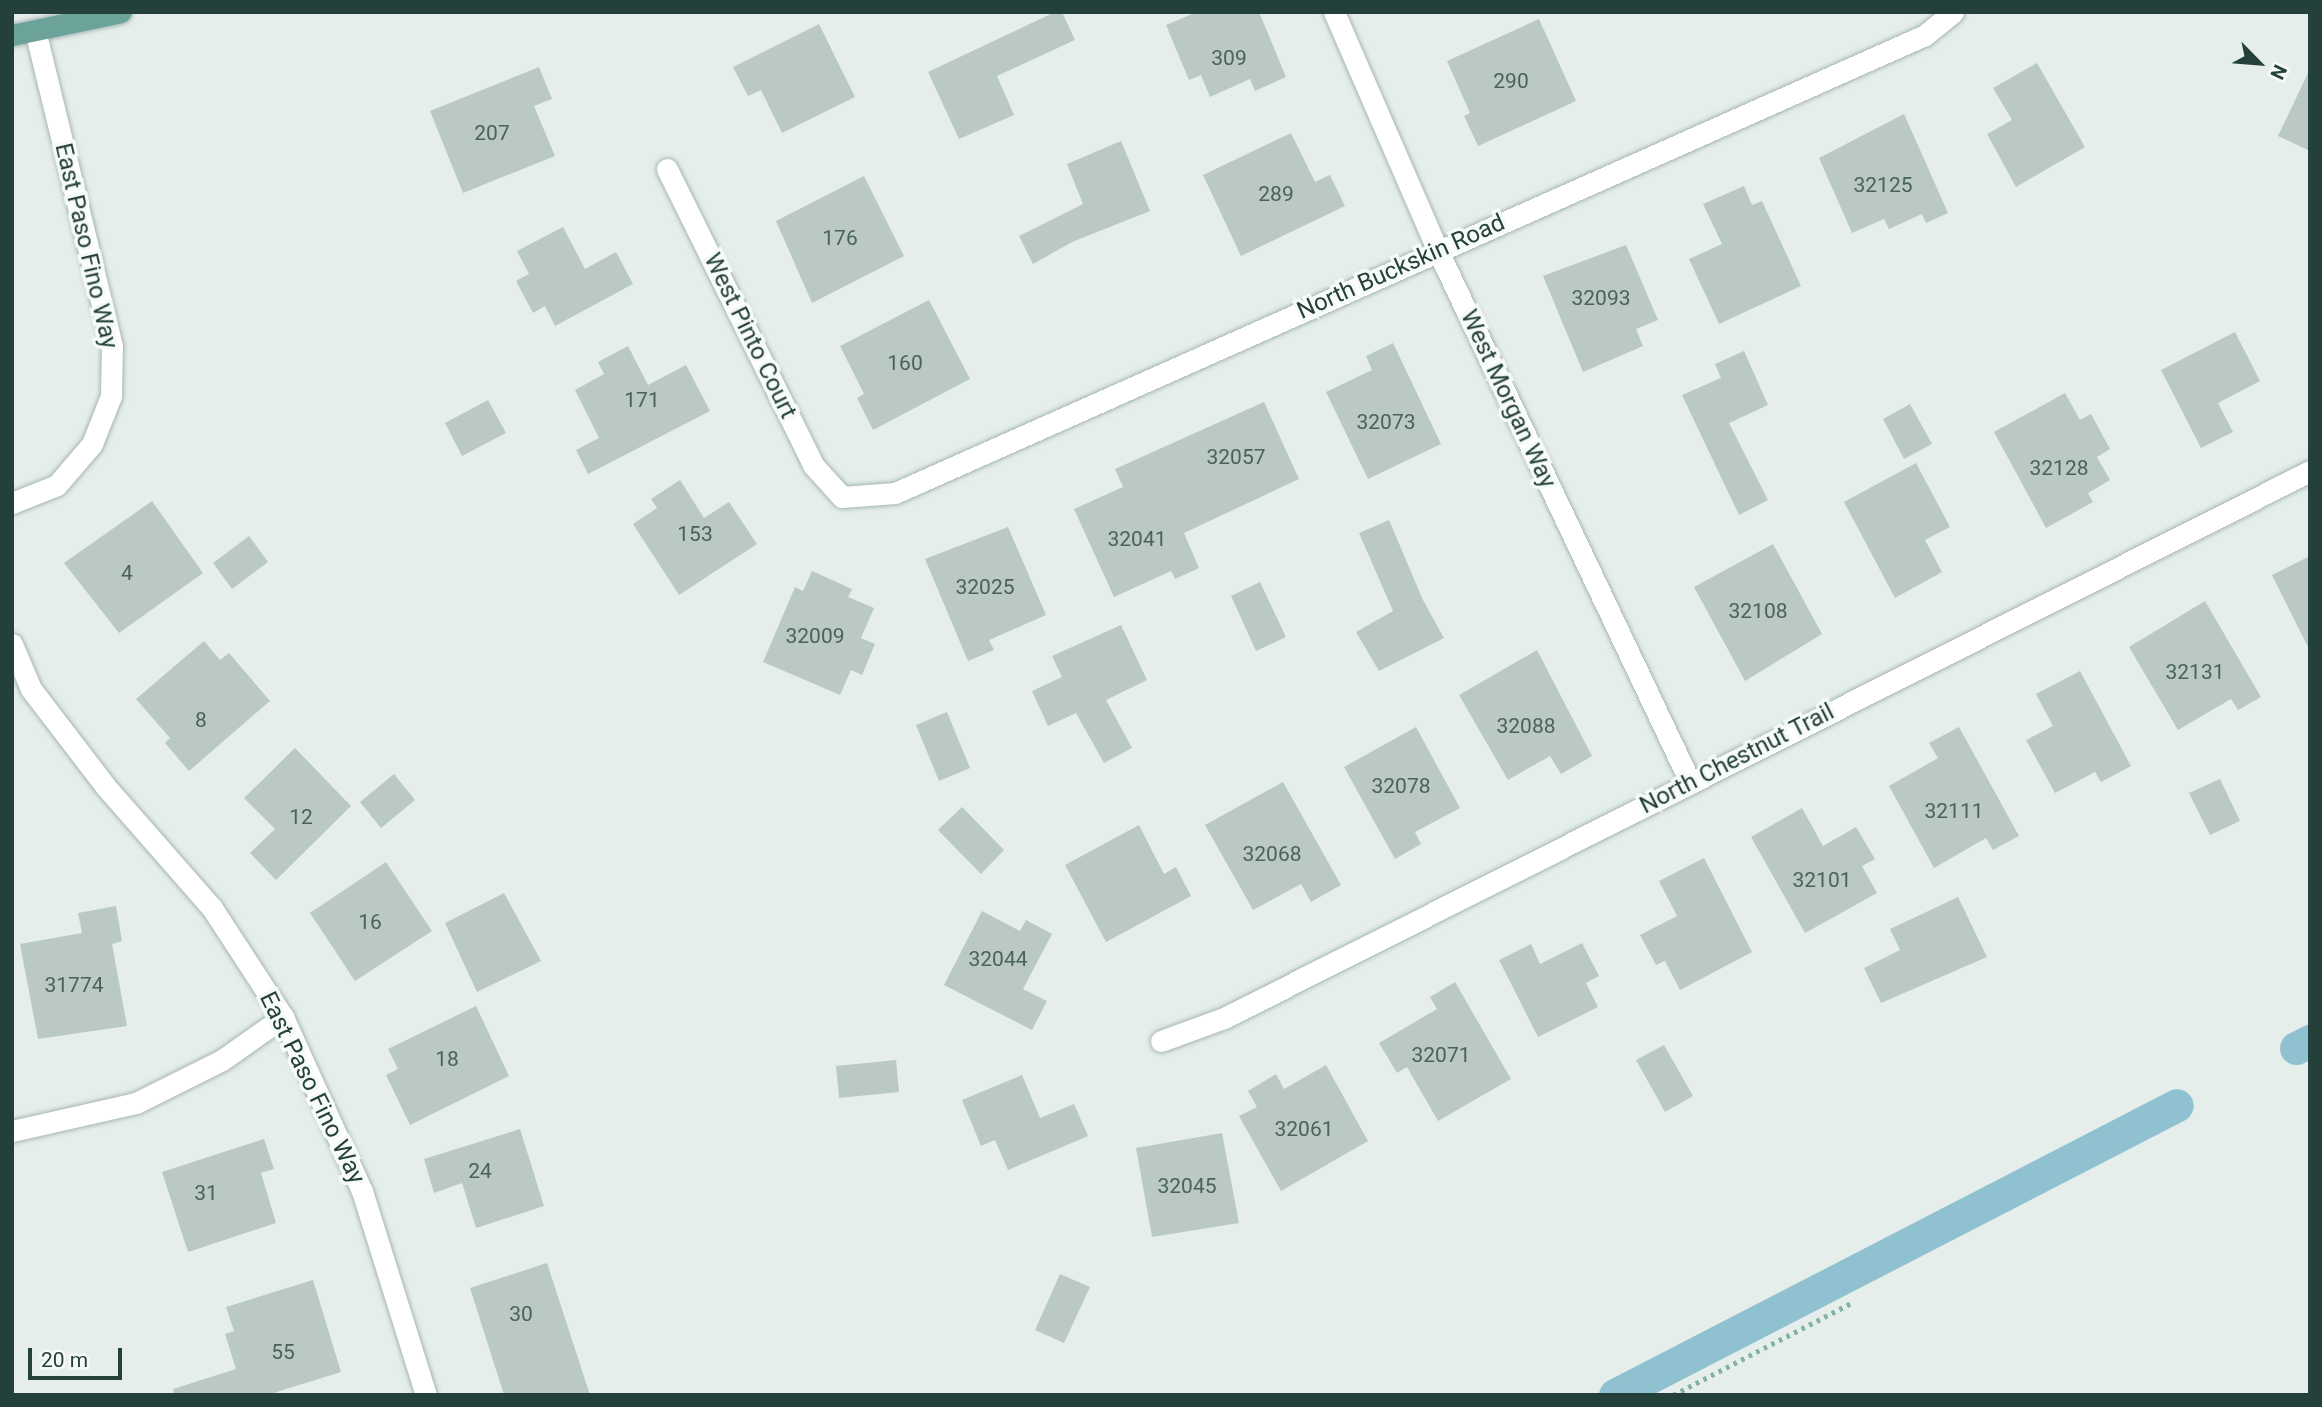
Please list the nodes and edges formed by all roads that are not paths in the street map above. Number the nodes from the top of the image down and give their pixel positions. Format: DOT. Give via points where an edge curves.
graph roads {
  1 [pos="121,12"];
  2 [pos="1334,12"];
  3 [pos="1953,12"];
  4 [pos="35,30"];
  5 [pos="12,35"];
  6 [pos="667,169"];
  7 [pos="1438,251"];
  8 [pos="2310,471"];
  9 [pos="842,497"];
  10 [pos="12,503"];
  11 [pos="12,644"];
  12 [pos="1690,782"];
  13 [pos="283,1017"];
  14 [pos="1161,1041"];
  15 [pos="12,1131"];
  16 [pos="426,1395"];
  1 -- 4 [label="main road"];
  2 -- 7 [label="street, West Morgan Way"];
  3 -- 7 [label="street, North Buckskin Road" via="1925,35"];
  4 -- 5 [label="main road"];
  4 -- 10 [label="street, East Paso Fino Way" via="112,346 111,396 92,444 57,485"];
  6 -- 9 [label="street, West Pinto Court" via="813,465"];
  7 -- 9 [label="street, North Buckskin Road" via="895,493"];
  7 -- 12 [label="street, West Morgan Way"];
  8 -- 12 [label="street, North Chestnut Trail"];
  11 -- 13 [label="street, East Paso Fino Way" via="31,690 106,787 212,908"];
  12 -- 14 [label="street, North Chestnut Trail" via="1224,1018"];
  13 -- 15 [label="street" via="222,1060 136,1103"];
  13 -- 16 [label="street, East Paso Fino Way" via="362,1191"];
}
